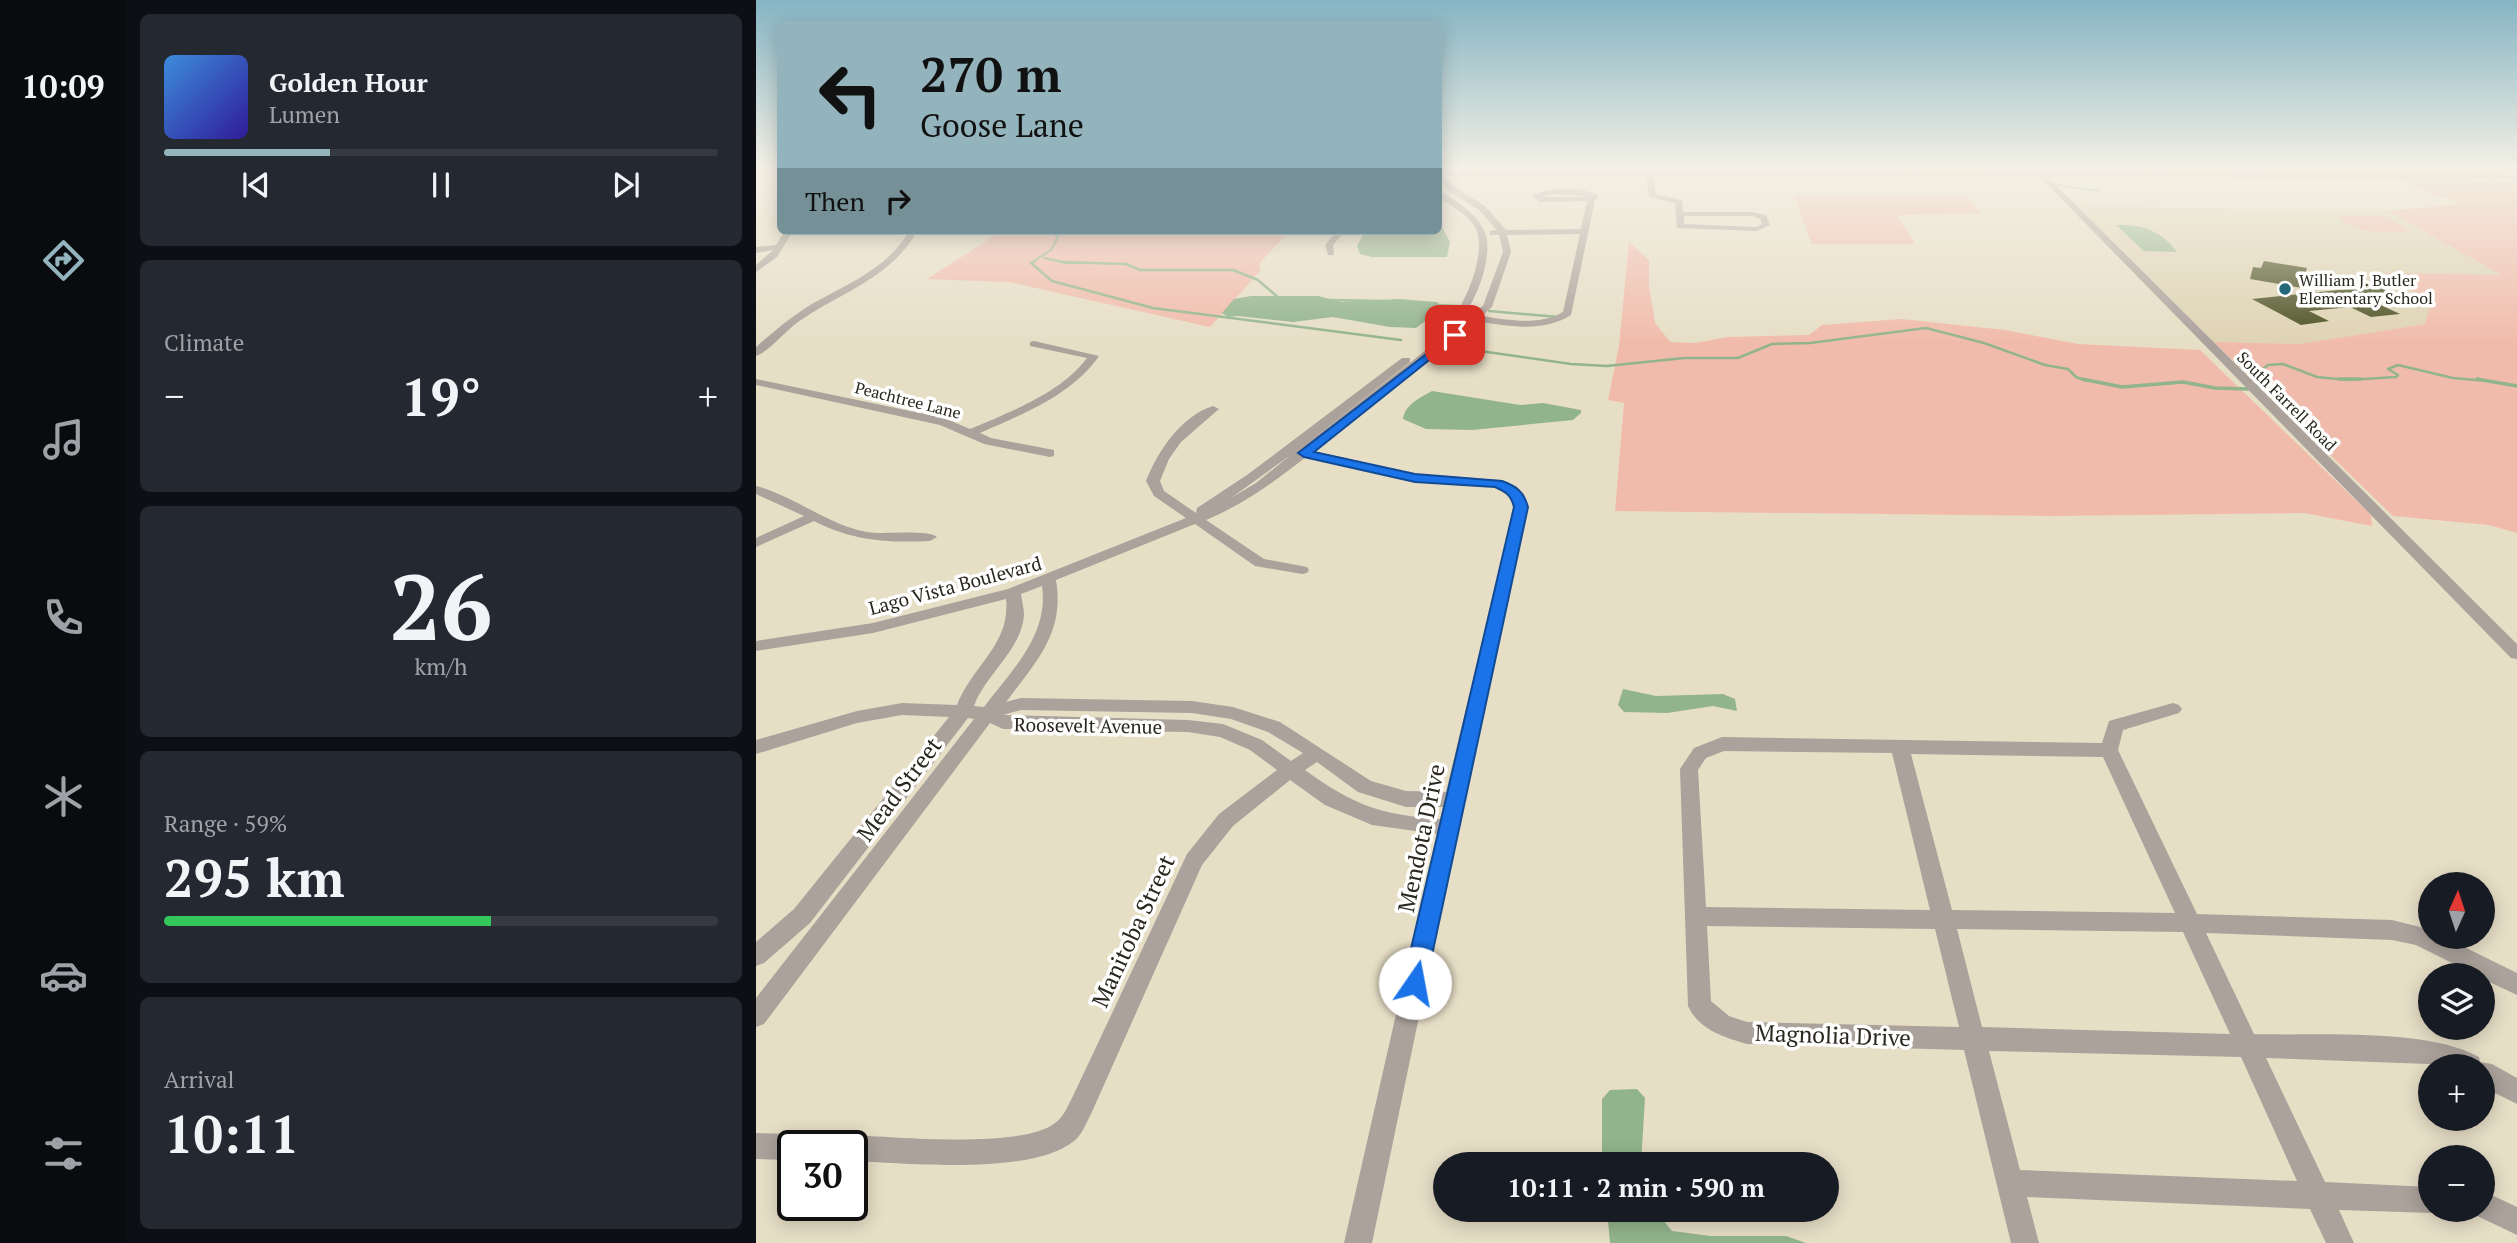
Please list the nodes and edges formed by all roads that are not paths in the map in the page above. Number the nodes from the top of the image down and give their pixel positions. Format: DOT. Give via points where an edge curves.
graph roads {
  1 [pos="1477,227"];
  2 [pos="1498,227"];
  3 [pos="1585,227"];
  4 [pos="1682,227"];
  5 [pos="1761,227"];
  6 [pos="2094,227"];
  7 [pos="1584,231"];
  8 [pos="1502,232"];
  9 [pos="1483,234"];
  10 [pos="786,235"];
  11 [pos="911,235"];
  12 [pos="1337,235"];
  13 [pos="779,247"];
  14 [pos="756,250"];
  15 [pos="1331,253"];
  16 [pos="756,269"];
  17 [pos="1461,316"];
  18 [pos="1476,318"];
  19 [pos="1034,344"];
  20 [pos="756,353"];
  21 [pos="756,382"];
  22 [pos="1213,409"];
  23 [pos="971,433"];
  24 [pos="1288,449"];
  25 [pos="1050,453"];
  26 [pos="1304,453"];
  27 [pos="756,490"];
  28 [pos="816,515"];
  29 [pos="1195,517"];
  30 [pos="930,537"];
  31 [pos="756,543"];
  32 [pos="1302,570"];
  33 [pos="1049,580"];
  34 [pos="1013,592"];
  35 [pos="756,646"];
  36 [pos="2517,654"];
  37 [pos="2173,709"];
  38 [pos="963,712"];
  39 [pos="987,713"];
  40 [pos="756,747"];
  41 [pos="1900,747"];
  42 [pos="2109,750"];
  43 [pos="1317,752"];
  44 [pos="1290,770"];
  45 [pos="1454,800"];
  46 [pos="1448,827"];
  47 [pos="1696,916"];
  48 [pos="1942,920"];
  49 [pos="2191,923"];
  50 [pos="756,956"];
  51 [pos="2517,984"];
  52 [pos="756,1016"];
  53 [pos="1972,1039"];
  54 [pos="2248,1045"];
  55 [pos="2433,1054"];
  56 [pos="2495,1080"];
  57 [pos="2517,1092"];
  58 [pos="756,1146"];
  59 [pos="777,1147"];
  60 [pos="868,1148"];
  61 [pos="2009,1183"];
  62 [pos="2318,1196"];
  63 [pos="2418,1200"];
  64 [pos="2495,1210"];
  65 [pos="2517,1221"];
  66 [pos="1358,1243"];
  67 [pos="2025,1243"];
  68 [pos="2340,1243"];
  1 -- 9 [label="street"];
  2 -- 8 [label="street"];
  3 -- 7 [label="street"];
  4 -- 5 [label="street"];
  6 -- 36 [label="street, South Farrell Road"];
  7 -- 8 [label="street"];
  7 -- 18 [label="street" via="1568,313 1562,318 1537,323"];
  8 -- 9 [label="street"];
  8 -- 18 [label="street, Lago Vista Boulevard" via="1507,252 1504,265 1487,307"];
  9 -- 17 [label="street" via="1486,253"];
  10 -- 13 [label="street"];
  11 -- 20 [label="street" via="892,259 797,317"];
  12 -- 15 [label="street" via="1329,245"];
  13 -- 14 [label="street"];
  13 -- 16 [label="street"];
  17 -- 18 [label="street"];
  17 -- 24 [label="street, Lago Vista Boulevard"];
  18 -- 26 [label="street, Lago Vista Boulevard"];
  19 -- 23 [label="street" via="1094,356 1041,399"];
  21 -- 23 [label="street, Peachtree Lane" via="944,422"];
  22 -- 29 [label="street" via="1186,428 1153,481 1159,493"];
  23 -- 25 [label="street, Peachtree Lane" via="1008,447"];
  24 -- 26 [label="street"];
  24 -- 29 [label="street, Lago Vista Boulevard"];
  26 -- 29 [label="street, Lago Vista Boulevard" via="1252,491"];
  26 -- 45 [label="street, Mendota Drive" via="1415,478 1497,484 1519,497 1521,507"];
  27 -- 28 [label="street"];
  28 -- 30 [label="street" via="859,535"];
  28 -- 31 [label="street"];
  29 -- 32 [label="street" via="1260,563"];
  29 -- 33 [label="street, Lago Vista Boulevard"];
  33 -- 34 [label="street, Lago Vista Boulevard"];
  33 -- 39 [label="street, Mead Street" via="1054,604 1050,624 1032,656"];
  34 -- 35 [label="street, Lago Vista Boulevard" via="873,628"];
  34 -- 38 [label="street, Mead Street" via="1016,617 1005,645 972,688"];
  37 -- 42 [label="street" via="2115,726"];
  38 -- 39 [label="street"];
  38 -- 40 [label="street" via="902,709 857,717"];
  38 -- 50 [label="street, Mead Street" via="802,916"];
  39 -- 43 [label="street, Roosevelt Avenue" via="1021,704 1192,707 1233,713 1275,727"];
  39 -- 44 [label="street, Roosevelt Avenue" via="1003,723 1188,726 1223,731 1256,745"];
  39 -- 52 [label="street, Mead Street"];
  41 -- 42 [label="street, Magnolia Drive"];
  41 -- 47 [label="street, Magnolia Drive" via="1722,744 1700,753 1689,769"];
  41 -- 48 [label="street"];
  42 -- 49 [label="street"];
  43 -- 44 [label="street, Manitoba Street"];
  43 -- 45 [label="street, Roosevelt Avenue" via="1366,787 1406,799"];
  44 -- 46 [label="street, Roosevelt Avenue" via="1332,800 1379,819"];
  44 -- 60 [label="street, Manitoba Street" via="1226,820 1194,860 1082,1105 1064,1133 1004,1152"];
  45 -- 46 [label="street, Mendota Drive"];
  46 -- 66 [label="street, Mendota Drive"];
  47 -- 48 [label="street"];
  47 -- 53 [label="street, Magnolia Drive" via="1700,1006 1722,1025 1747,1033"];
  48 -- 49 [label="street"];
  48 -- 53 [label="street"];
  49 -- 51 [label="street" via="2392,929 2420,936"];
  49 -- 54 [label="street"];
  53 -- 54 [label="street, Magnolia Drive"];
  53 -- 61 [label="street"];
  54 -- 55 [label="street, Magnolia Drive"];
  54 -- 62 [label="street"];
  56 -- 57 [label="street"];
  58 -- 59 [label="street"];
  61 -- 62 [label="street"];
  61 -- 67 [label="street"];
  62 -- 63 [label="street"];
  62 -- 68 [label="street"];
  64 -- 65 [label="street"];
}
